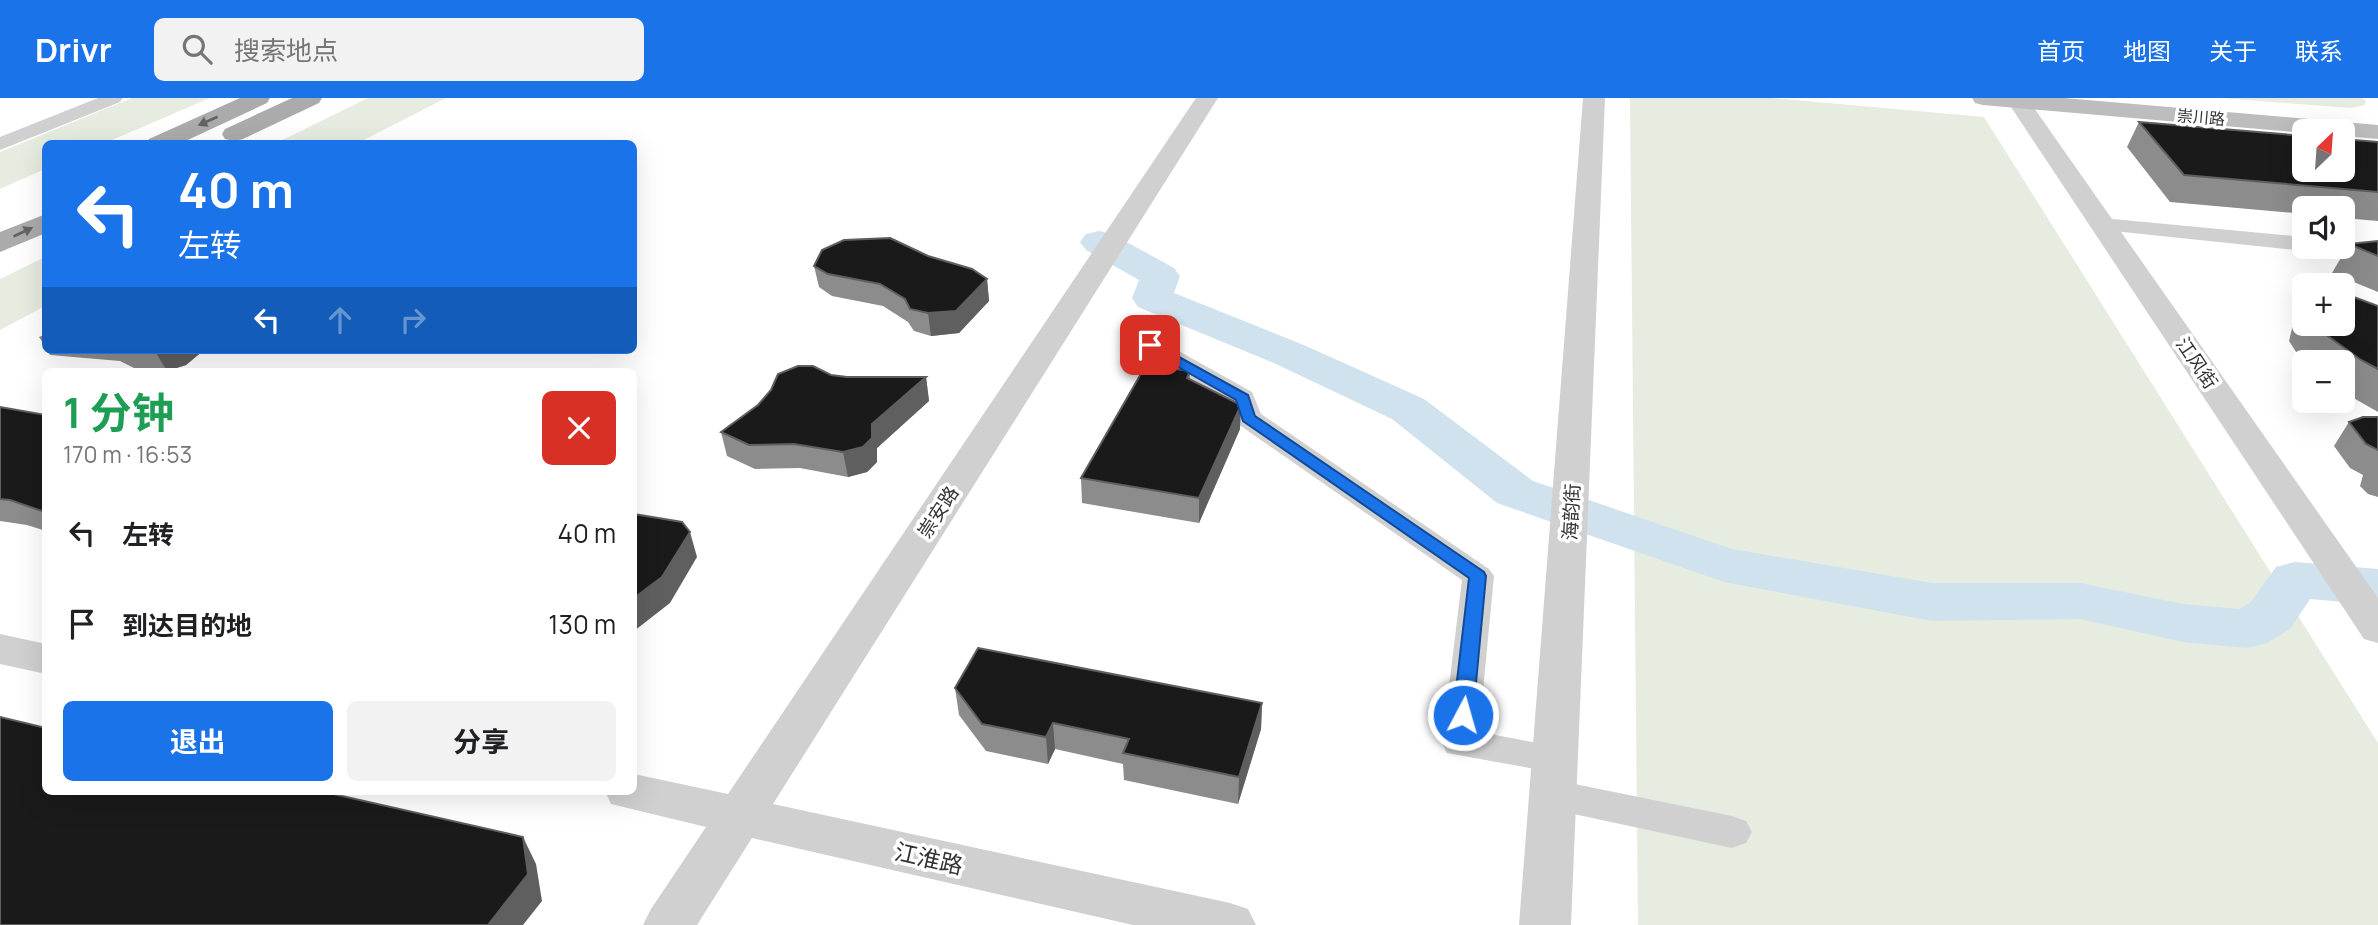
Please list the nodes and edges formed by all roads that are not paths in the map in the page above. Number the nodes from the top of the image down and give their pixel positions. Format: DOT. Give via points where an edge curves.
graph roads {
  1 [pos="114,98"];
  2 [pos="259,98"];
  3 [pos="311,98"];
  4 [pos="1207,98"];
  5 [pos="1594,98"];
  6 [pos="1983,98"];
  7 [pos="2055,98"];
  8 [pos="2017,99"];
  9 [pos="2378,125"];
  10 [pos="2378,132"];
  11 [pos="167,140"];
  12 [pos="222,140"];
  13 [pos="0,144"];
  14 [pos="42,224"];
  15 [pos="2102,224"];
  16 [pos="0,243"];
  17 [pos="2292,243"];
  18 [pos="2355,249"];
  19 [pos="2378,251"];
  20 [pos="1150,345"];
  21 [pos="2378,629"];
  22 [pos="0,649"];
  23 [pos="42,658"];
  24 [pos="1556,777"];
  25 [pos="637,793"];
  26 [pos="740,816"];
  27 [pos="1731,832"];
  28 [pos="669,925"];
  29 [pos="1230,925"];
  30 [pos="1545,925"];
  1 -- 13 [label="street"];
  2 -- 11 [label="main road, one-way"];
  3 -- 12 [label="main road"];
  4 -- 26 [label="street, 崇安路"];
  5 -- 24 [label="street, 海韵街"];
  6 -- 8 [label="main road, 崇川路"];
  7 -- 9 [label="main road, 崇川路"];
  8 -- 10 [label="main road, 崇川路"];
  8 -- 15 [label="street, 江风街"];
  16 -- 14 [label="main road, one-way"];
  15 -- 17 [label="street"];
  15 -- 21 [label="street, 江风街"];
  18 -- 19 [label="street"];
  20 -- 24 [label="street" via="1243,398 1248,418 1478,576 1460,743"];
  22 -- 23 [label="street"];
  24 -- 27 [label="street"];
  24 -- 30 [label="street, 海韵街"];
  25 -- 26 [label="street, 江淮路"];
  26 -- 28 [label="street, 崇安路"];
  26 -- 29 [label="street, 江淮路"];
}
